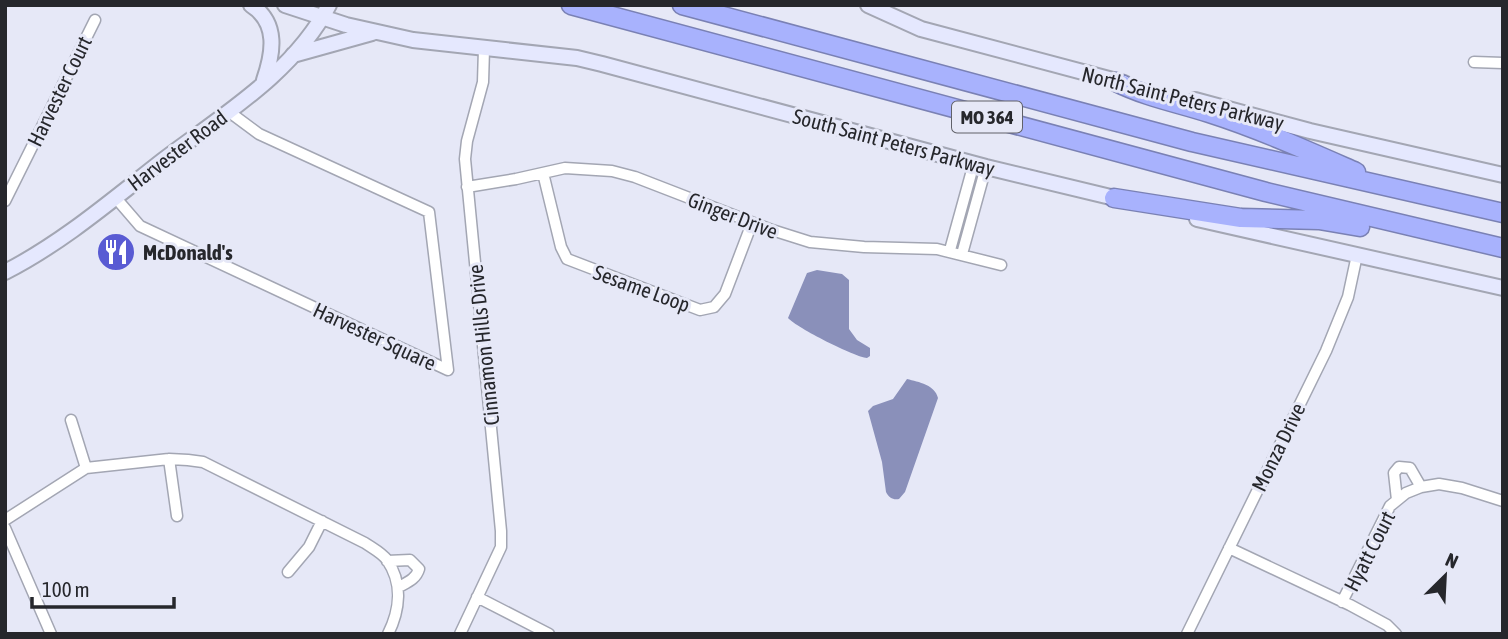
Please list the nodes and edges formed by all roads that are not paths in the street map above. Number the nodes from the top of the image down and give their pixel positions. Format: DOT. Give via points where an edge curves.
graph roads {
  1 [pos="251,5"];
  2 [pos="285,5"];
  3 [pos="571,5"];
  4 [pos="681,5"];
  5 [pos="868,5"];
  6 [pos="326,11"];
  7 [pos="95,20"];
  8 [pos="375,32"];
  9 [pos="484,49"];
  10 [pos="293,55"];
  11 [pos="1474,62"];
  12 [pos="1503,63"];
  13 [pos="1116,82"];
  14 [pos="262,85"];
  15 [pos="228,111"];
  16 [pos="980,165"];
  17 [pos="542,173"];
  18 [pos="1503,175"];
  19 [pos="467,187"];
  20 [pos="1391,188"];
  21 [pos="115,197"];
  22 [pos="1114,198"];
  23 [pos="5,201"];
  24 [pos="1503,214"];
  25 [pos="752,223"];
  26 [pos="1404,226"];
  27 [pos="1503,248"];
  28 [pos="950,250"];
  29 [pos="962,254"];
  30 [pos="1357,255"];
  31 [pos="1000,265"];
  32 [pos="7,268"];
  33 [pos="1503,288"];
  34 [pos="71,420"];
  35 [pos="169,459"];
  36 [pos="86,468"];
  37 [pos="1422,487"];
  38 [pos="1397,500"];
  39 [pos="1503,501"];
  40 [pos="177,516"];
  41 [pos="5,520"];
  42 [pos="321,521"];
  43 [pos="5,528"];
  44 [pos="1228,548"];
  45 [pos="387,561"];
  46 [pos="288,572"];
  47 [pos="399,587"];
  48 [pos="477,597"];
  49 [pos="1342,602"];
  50 [pos="546,633"];
  51 [pos="51,634"];
  52 [pos="388,634"];
  53 [pos="460,634"];
  54 [pos="1186,634"];
  55 [pos="1396,634"];
  1 -- 14 [label="main road" via="264,18 273,41"];
  2 -- 6 [label="main road, South Saint Peters Parkway"];
  3 -- 26 [label="highway, MO 364"];
  4 -- 20 [label="highway, MO 364" via="1192,142"];
  5 -- 13 [label="main road, North Saint Peters Parkway" via="921,29"];
  6 -- 8 [label="main road, South Saint Peters Parkway"];
  6 -- 10 [label="main road, Harvester Road"];
  7 -- 23 [label="street, Harvester Court"];
  8 -- 9 [label="main road, South Saint Peters Parkway"];
  8 -- 10 [label="main road"];
  9 -- 16 [label="main road, South Saint Peters Parkway" via="577,58"];
  9 -- 19 [label="street, Cinnamon Hills Drive" via="483,82 467,141"];
  10 -- 14 [label="main road, Harvester Road"];
  11 -- 12 [label="street"];
  13 -- 18 [label="main road, North Saint Peters Parkway"];
  13 -- 20 [label="highway" via="1310,151"];
  14 -- 15 [label="main road, Harvester Road"];
  15 -- 21 [label="main road, Harvester Road"];
  15 -- 21 [label="street, Harvester Square" via="259,135 429,212 448,369 140,226"];
  16 -- 22 [label="main road, South Saint Peters Parkway"];
  16 -- 28 [label="street"];
  16 -- 29 [label="street"];
  17 -- 19 [label="street, Ginger Drive"];
  17 -- 25 [label="street, Ginger Drive" via="575,167 624,173"];
  17 -- 25 [label="street, Sesame Loop" via="567,259 699,310 722,299"];
  19 -- 48 [label="street, Cinnamon Hills Drive" via="502,531 501,547"];
  20 -- 24 [label="highway, MO 364"];
  21 -- 32 [label="main road, Harvester Road" via="62,237"];
  22 -- 26 [label="highway" via="1241,218 1319,220 1365,229"];
  22 -- 30 [label="main road, South Saint Peters Parkway"];
  25 -- 28 [label="street, Ginger Drive" via="828,245"];
  26 -- 27 [label="highway, MO 364"];
  28 -- 29 [label="street, Ginger Drive"];
  29 -- 31 [label="street, Ginger Drive"];
  30 -- 33 [label="main road, South Saint Peters Parkway"];
  30 -- 44 [label="street, Monza Drive" via="1348,297 1326,351"];
  34 -- 36 [label="street"];
  35 -- 36 [label="street"];
  35 -- 40 [label="street"];
  35 -- 42 [label="street" via="203,462"];
  36 -- 41 [label="street"];
  37 -- 38 [label="street, Hyatt Court"];
  37 -- 38 [label="street, Hyatt Court" via="1410,468 1399,467 1394,473"];
  37 -- 39 [label="street, Hyatt Court" via="1439,484"];
  38 -- 49 [label="street, Hyatt Court"];
  42 -- 45 [label="street" via="365,543"];
  42 -- 46 [label="street" via="309,547"];
  43 -- 51 [label="street"];
  44 -- 49 [label="street"];
  44 -- 54 [label="street, Monza Drive"];
  45 -- 47 [label="street"];
  45 -- 47 [label="street" via="410,560 419,569 412,581"];
  47 -- 52 [label="street"];
  48 -- 50 [label="street"];
  48 -- 53 [label="street, Cinnamon Hills Drive"];
  49 -- 55 [label="street"];
}
